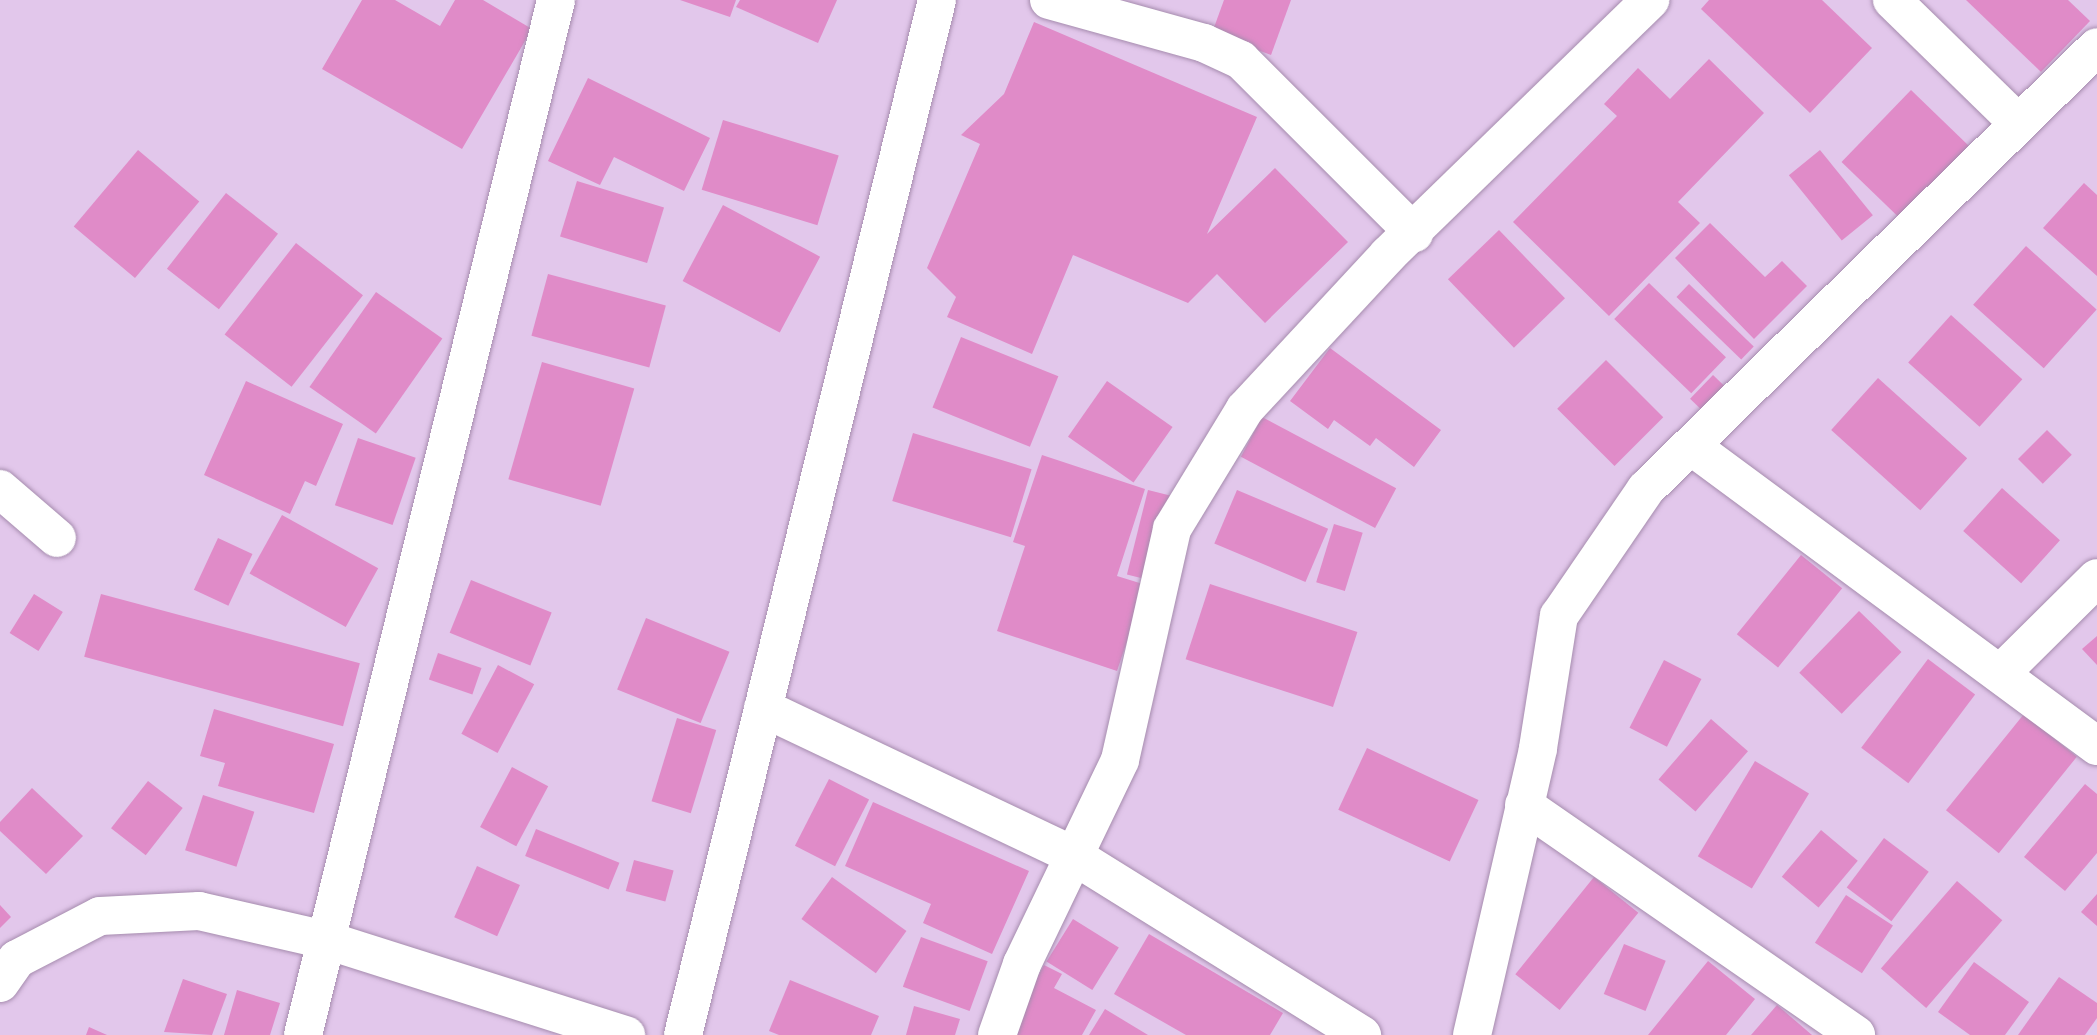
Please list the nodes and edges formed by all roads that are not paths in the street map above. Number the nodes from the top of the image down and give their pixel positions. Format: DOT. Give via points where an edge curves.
graph roads {
  1 [pos="556,0"];
  2 [pos="937,0"];
  3 [pos="1049,0"];
  4 [pos="1650,0"];
  5 [pos="1892,0"];
  6 [pos="2097,47"];
  7 [pos="2020,124"];
  8 [pos="1415,233"];
  9 [pos="1691,446"];
  10 [pos="0,489"];
  11 [pos="57,538"];
  12 [pos="2097,578"];
  13 [pos="2000,674"];
  14 [pos="763,708"];
  15 [pos="2097,746"];
  16 [pos="1524,805"];
  17 [pos="1071,854"];
  18 [pos="326,940"];
  19 [pos="0,983"];
  20 [pos="303,1035"];
  21 [pos="626,1035"];
  22 [pos="684,1035"];
  23 [pos="997,1035"];
  24 [pos="1362,1035"];
  25 [pos="1472,1035"];
  26 [pos="1856,1035"];
  1 -- 18 [label="street"];
  2 -- 14 [label="street"];
  3 -- 8 [label="street" via="1204,43 1241,60"];
  4 -- 8 [label="street"];
  5 -- 7 [label="street"];
  6 -- 7 [label="street"];
  7 -- 9 [label="street"];
  8 -- 17 [label="street" via="1388,255 1245,409 1172,529 1120,760"];
  9 -- 13 [label="street"];
  9 -- 16 [label="street" via="1646,489 1559,616"];
  10 -- 11 [label="street"];
  12 -- 13 [label="street"];
  13 -- 15 [label="street"];
  14 -- 17 [label="street"];
  14 -- 22 [label="street"];
  16 -- 25 [label="street"];
  16 -- 26 [label="street"];
  17 -- 23 [label="street" via="1022,964"];
  17 -- 24 [label="street"];
  18 -- 19 [label="street" via="199,911 100,916 17,959"];
  18 -- 20 [label="street"];
  18 -- 21 [label="street"];
}
